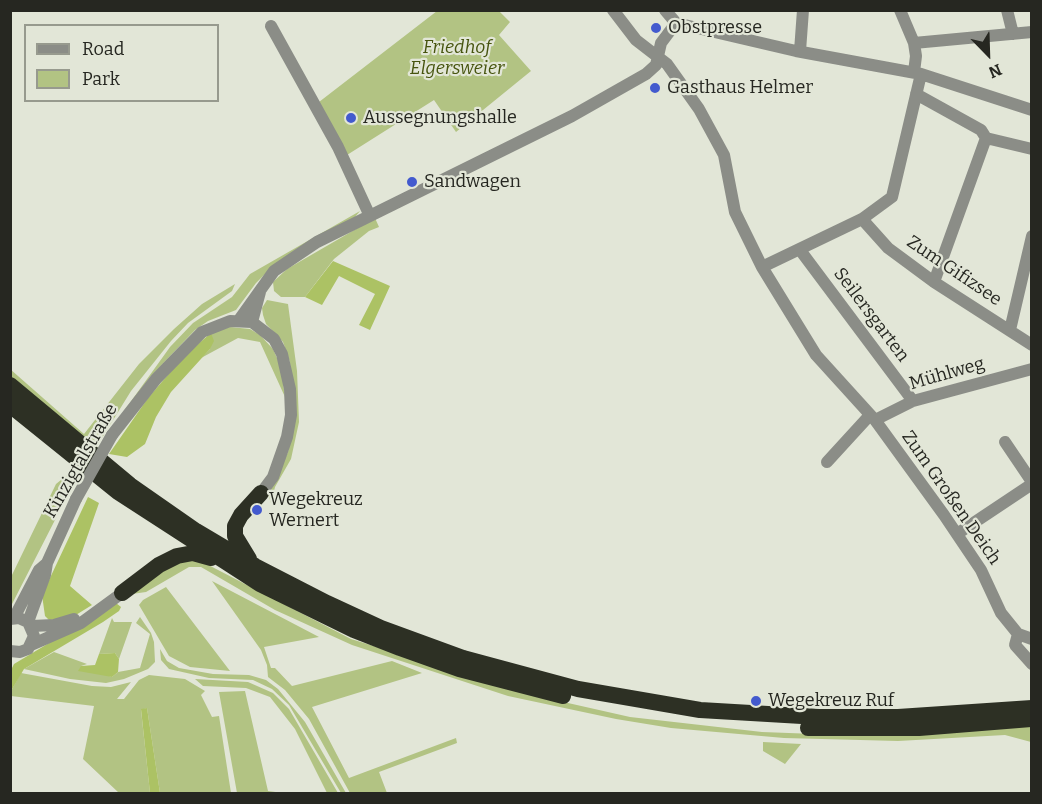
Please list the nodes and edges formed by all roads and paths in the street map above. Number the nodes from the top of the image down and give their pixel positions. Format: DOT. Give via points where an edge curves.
graph roads {
  1 [pos="613,10"];
  2 [pos="665,10"];
  3 [pos="803,10"];
  4 [pos="900,10"];
  5 [pos="1007,10"];
  6 [pos="676,23"];
  7 [pos="271,26"];
  8 [pos="1032,32"];
  9 [pos="1013,34"];
  10 [pos="914,43"];
  11 [pos="800,51"];
  12 [pos="658,56"];
  13 [pos="917,73"];
  14 [pos="916,94"];
  15 [pos="1032,110"];
  16 [pos="986,138"];
  17 [pos="1032,150"];
  18 [pos="369,214"];
  19 [pos="862,219"];
  20 [pos="1032,236"];
  21 [pos="801,250"];
  22 [pos="762,267"];
  23 [pos="934,282"];
  24 [pos="261,288"];
  25 [pos="239,320"];
  26 [pos="252,322"];
  27 [pos="1010,330"];
  28 [pos="1032,345"];
  29 [pos="1032,369"];
  30 [pos="10,385"];
  31 [pos="913,401"];
  32 [pos="10,405"];
  33 [pos="872,418"];
  34 [pos="1005,442"];
  35 [pos="827,462"];
  36 [pos="1032,483"];
  37 [pos="261,492"];
  38 [pos="957,534"];
  39 [pos="221,561"];
  40 [pos="46,564"];
  41 [pos="255,566"];
  42 [pos="122,593"];
  43 [pos="34,603"];
  44 [pos="12,619"];
  45 [pos="30,624"];
  46 [pos="54,625"];
  47 [pos="1018,634"];
  48 [pos="1032,639"];
  49 [pos="31,645"];
  50 [pos="12,654"];
  51 [pos="1032,664"];
  52 [pos="1032,708"];
  53 [pos="1032,719"];
  1 -- 12 [label="street, Zum Großen Deich" via="636,40"];
  2 -- 6 [label="street"];
  3 -- 11 [label="street"];
  4 -- 10 [label="street"];
  5 -- 9 [label="street"];
  6 -- 11 [label="street"];
  6 -- 12 [label="street" via="661,43"];
  7 -- 18 [label="street" via="338,147"];
  8 -- 9 [label="street"];
  9 -- 10 [label="street"];
  10 -- 13 [label="street"];
  11 -- 13 [label="street"];
  12 -- 18 [label="street" via="652,69 572,116 491,155 460,177"];
  12 -- 22 [label="street, Zum Großen Deich" via="699,109 724,154 735,212"];
  13 -- 14 [label="street"];
  13 -- 15 [label="street"];
  14 -- 16 [label="street" via="981,130"];
  14 -- 19 [label="street" via="892,197"];
  16 -- 17 [label="street"];
  16 -- 23 [label="street"];
  18 -- 24 [label="street" via="274,271"];
  19 -- 21 [label="street"];
  19 -- 23 [label="street, Zum Gifizsee" via="888,248"];
  20 -- 27 [label="street"];
  21 -- 22 [label="street"];
  21 -- 31 [label="street, Seilersgarten"];
  22 -- 33 [label="street, Zum Großen Deich" via="816,355"];
  23 -- 27 [label="street, Zum Gifizsee"];
  24 -- 25 [label="street"];
  24 -- 26 [label="street"];
  25 -- 26 [label="street, Kinzigtalstraße"];
  25 -- 40 [label="street, Kinzigtalstraße, bridge" via="210,326 156,378 112,435"];
  26 -- 37 [label="street" via="274,339 287,372 291,415 273,477"];
  27 -- 28 [label="street, Zum Gifizsee"];
  29 -- 31 [label="street, Mühlweg"];
  30 -- 41 [label="highway" via="130,485"];
  31 -- 33 [label="street, Mühlweg"];
  32 -- 39 [label="highway" via="118,492"];
  33 -- 35 [label="street"];
  33 -- 38 [label="street, Zum Großen Deich"];
  34 -- 36 [label="street"];
  36 -- 38 [label="street"];
  37 -- 41 [label="highway" via="235,526 242,551"];
  38 -- 47 [label="street, Zum Großen Deich" via="981,570 1001,613"];
  39 -- 42 [label="highway" via="193,554 177,556"];
  39 -- 53 [label="highway" via="354,630 439,662 529,689 628,709 718,721 860,730"];
  40 -- 43 [label="street, Kinzigtalstraße"];
  40 -- 44 [label="street, Kinzigtalstraße"];
  41 -- 52 [label="highway" via="327,603 424,644 578,689 700,710 819,717 898,717"];
  42 -- 46 [label="street" via="108,594 88,613"];
  42 -- 49 [label="street" via="81,622"];
  43 -- 45 [label="street, Kinzigtalstraße"];
  43 -- 46 [label="street" via="42,621"];
  44 -- 45 [label="street"];
  45 -- 46 [label="street"];
  45 -- 49 [label="street, Kinzigtalstraße" via="34,636"];
  47 -- 48 [label="street"];
  47 -- 51 [label="street, Zum Großen Deich" via="1015,645"];
  49 -- 50 [label="street"];
}
